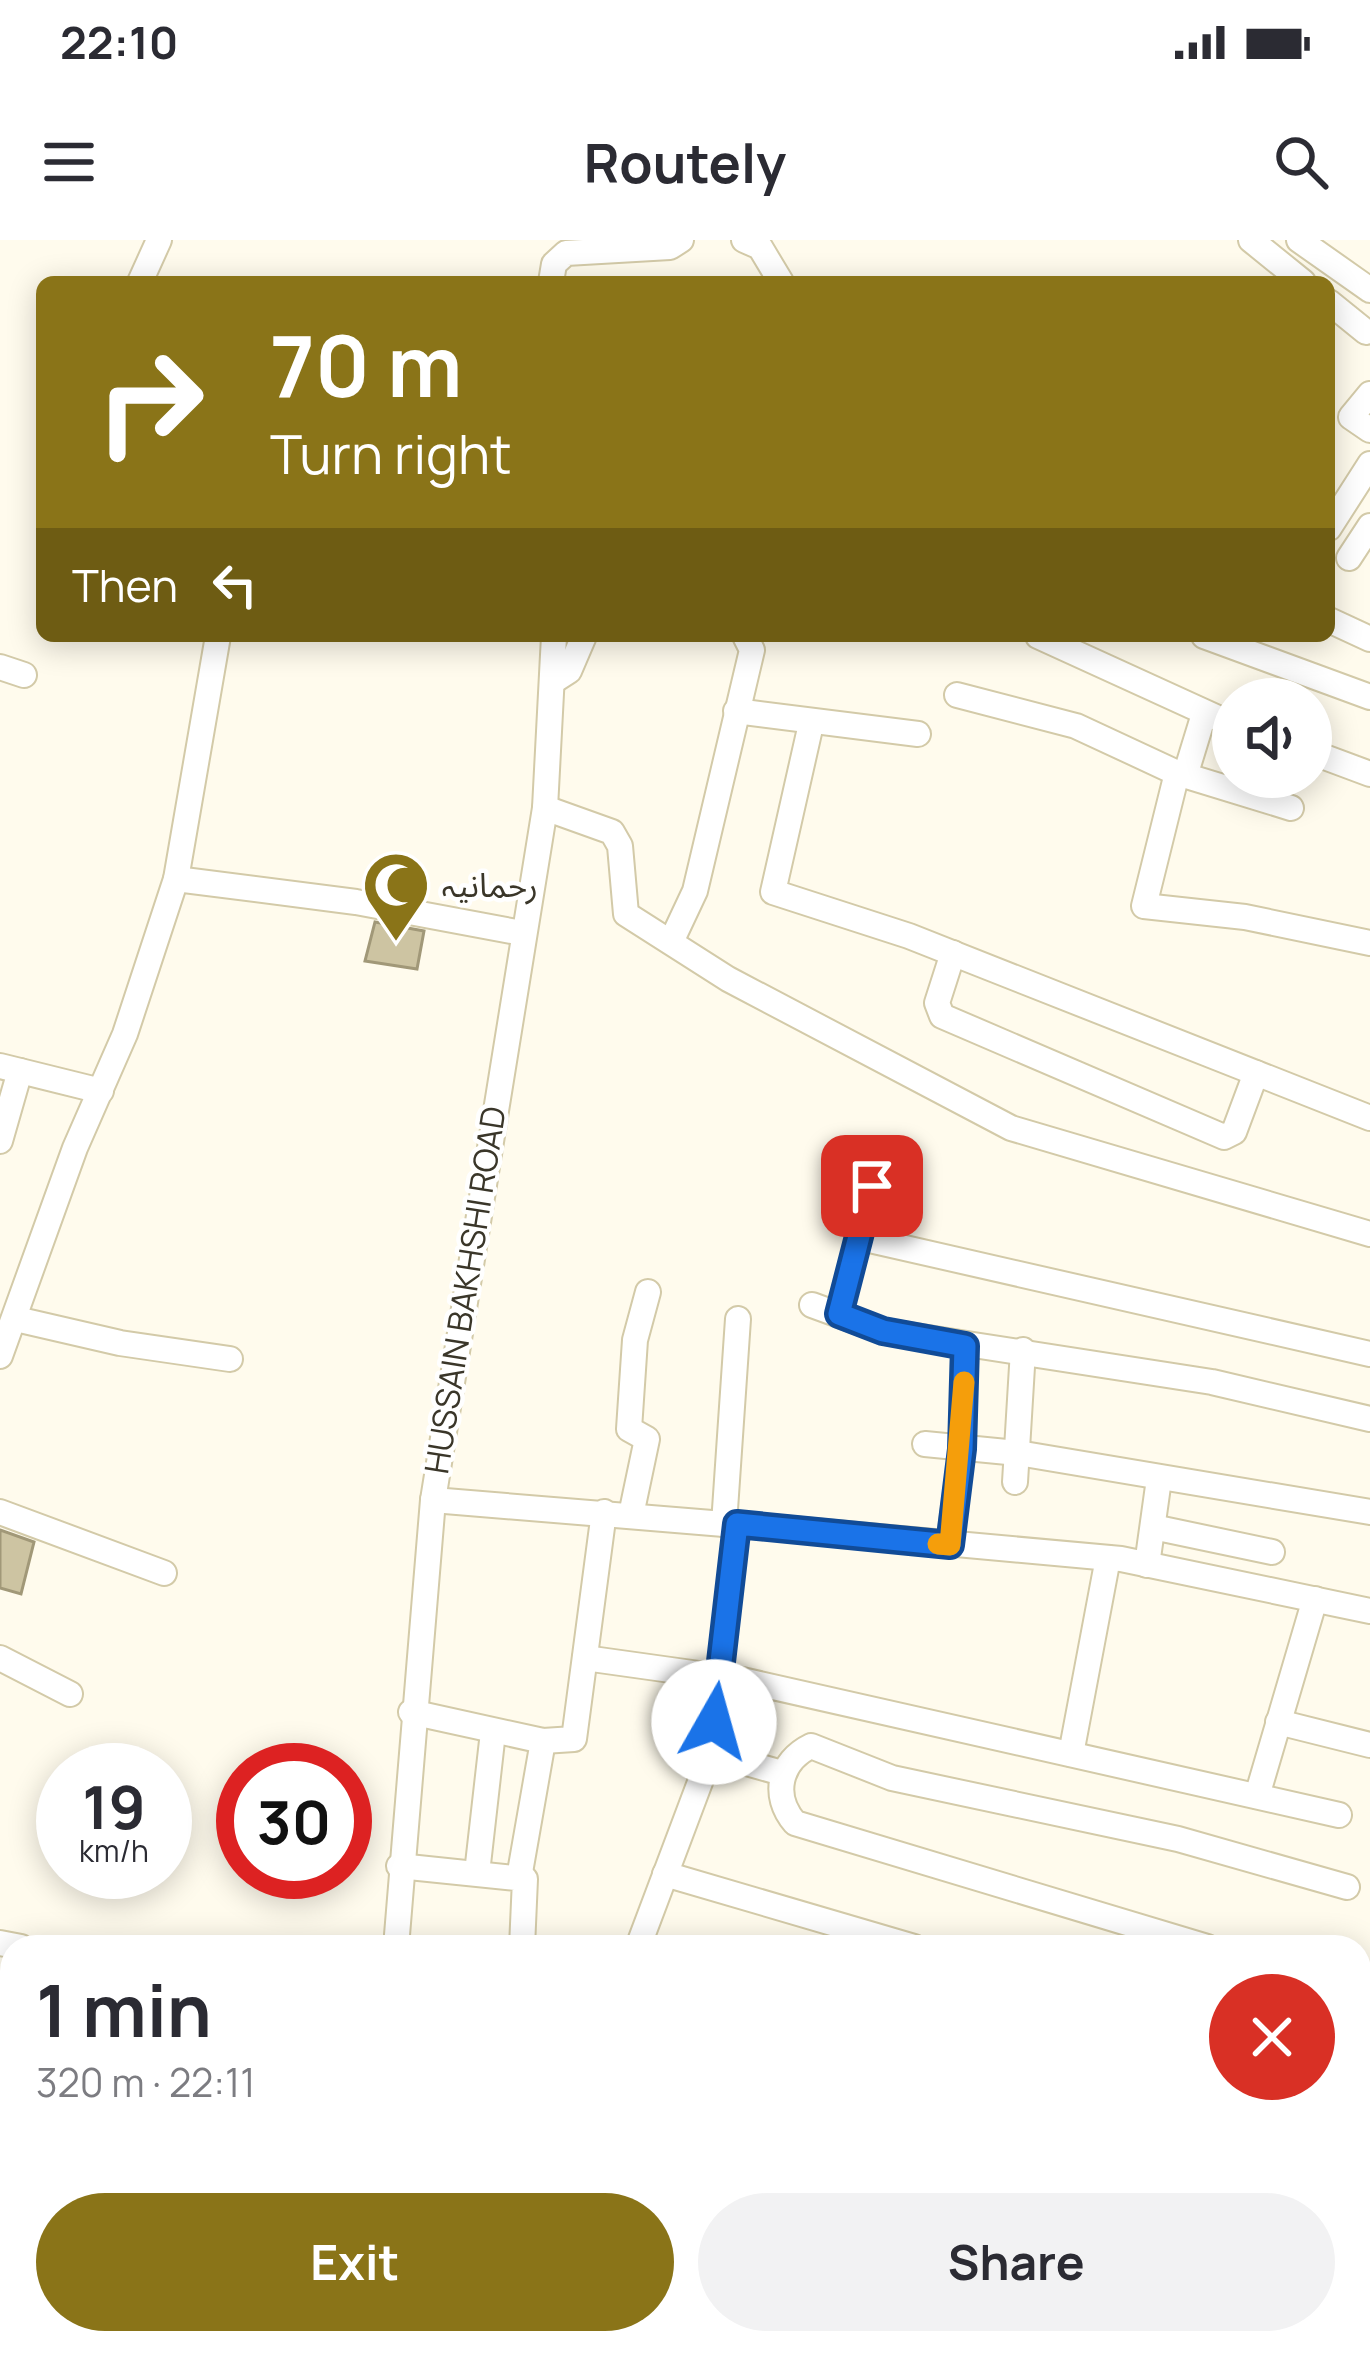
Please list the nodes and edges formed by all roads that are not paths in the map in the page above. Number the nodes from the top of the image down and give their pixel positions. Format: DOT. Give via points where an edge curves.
graph roads {
  1 [pos="159,240"];
  2 [pos="682,240"];
  3 [pos="744,240"];
  4 [pos="1251,240"];
  5 [pos="1299,240"];
  6 [pos="143,276"];
  7 [pos="552,276"];
  8 [pos="777,276"];
  9 [pos="1296,276"];
  10 [pos="1370,290"];
  11 [pos="1335,306"];
  12 [pos="1369,331"];
  13 [pos="1370,394"];
  14 [pos="1370,430"];
  15 [pos="1370,464"];
  16 [pos="1335,519"];
  17 [pos="1370,526"];
  18 [pos="1349,558"];
  19 [pos="1335,623"];
  20 [pos="1370,638"];
  21 [pos="217,642"];
  22 [pos="554,642"];
  23 [pos="581,642"];
  24 [pos="748,642"];
  25 [pos="1220,642"];
  26 [pos="1079,645"];
  27 [pos="555,680"];
  28 [pos="957,695"];
  29 [pos="1370,698"];
  30 [pos="736,711"];
  31 [pos="1204,714"];
  32 [pos="1212,717"];
  33 [pos="811,724"];
  34 [pos="918,734"];
  35 [pos="1332,760"];
  36 [pos="1370,774"];
  37 [pos="1181,775"];
  38 [pos="545,808"];
  39 [pos="1291,808"];
  40 [pos="176,879"];
  41 [pos="522,933"];
  42 [pos="671,942"];
  43 [pos="1370,944"];
  44 [pos="953,953"];
  45 [pos="10,1069"];
  46 [pos="1256,1072"];
  47 [pos="100,1091"];
  48 [pos="1370,1118"];
  49 [pos="0,1142"];
  50 [pos="872,1186"];
  51 [pos="1370,1234"];
  52 [pos="861,1238"];
  53 [pos="648,1292"];
  54 [pos="812,1305"];
  55 [pos="839,1314"];
  56 [pos="16,1319"];
  57 [pos="738,1319"];
  58 [pos="965,1346"];
  59 [pos="1023,1350"];
  60 [pos="1370,1354"];
  61 [pos="0,1356"];
  62 [pos="230,1359"];
  63 [pos="1370,1419"];
  64 [pos="925,1444"];
  65 [pos="962,1449"];
  66 [pos="1018,1454"];
  67 [pos="1159,1479"];
  68 [pos="1016,1481"];
  69 [pos="433,1500"];
  70 [pos="0,1512"];
  71 [pos="604,1512"];
  72 [pos="1370,1512"];
  73 [pos="631,1515"];
  74 [pos="731,1524"];
  75 [pos="1154,1527"];
  76 [pos="950,1545"];
  77 [pos="1271,1552"];
  78 [pos="1108,1558"];
  79 [pos="1148,1564"];
  80 [pos="164,1573"];
  81 [pos="1315,1599"];
  82 [pos="1370,1611"];
  83 [pos="0,1658"];
  84 [pos="585,1658"];
  85 [pos="720,1676"];
  86 [pos="70,1694"];
  87 [pos="411,1712"];
  88 [pos="1279,1722"];
  89 [pos="493,1732"];
  90 [pos="543,1742"];
  91 [pos="1370,1744"];
  92 [pos="711,1753"];
  93 [pos="1071,1754"];
  94 [pos="782,1773"];
  95 [pos="1257,1796"];
  96 [pos="1339,1815"];
  97 [pos="400,1866"];
  98 [pos="477,1873"];
  99 [pos="665,1874"];
  100 [pos="519,1878"];
  101 [pos="1347,1887"];
  102 [pos="397,1935"];
  103 [pos="523,1935"];
  104 [pos="642,1935"];
  105 [pos="873,1935"];
  106 [pos="1167,1935"];
  1 -- 6 [label="street"];
  2 -- 7 [label="street" via="670,248 566,253"];
  3 -- 8 [label="street" via="760,247"];
  4 -- 9 [label="street"];
  5 -- 10 [label="street"];
  11 -- 12 [label="street"];
  13 -- 14 [label="street" via="1351,417"];
  15 -- 16 [label="street"];
  17 -- 18 [label="street"];
  19 -- 20 [label="street"];
  21 -- 40 [label="street"];
  22 -- 27 [label="street, HUSSAIN BAKHSHI ROAD"];
  23 -- 27 [label="street"];
  24 -- 30 [label="street"];
  25 -- 29 [label="street"];
  26 -- 31 [label="street"];
  27 -- 38 [label="street, HUSSAIN BAKHSHI ROAD"];
  28 -- 37 [label="street" via="1076,726"];
  30 -- 33 [label="street"];
  30 -- 42 [label="street" via="695,891"];
  31 -- 32 [label="street"];
  31 -- 37 [label="street"];
  33 -- 34 [label="street"];
  33 -- 44 [label="street" via="772,892"];
  35 -- 36 [label="street"];
  37 -- 39 [label="street"];
  37 -- 43 [label="street" via="1144,906"];
  38 -- 41 [label="street, HUSSAIN BAKHSHI ROAD"];
  38 -- 42 [label="street" via="612,832 623,911"];
  40 -- 41 [label="street"];
  40 -- 47 [label="street"];
  41 -- 69 [label="street, HUSSAIN BAKHSHI ROAD"];
  42 -- 51 [label="street" via="1011,1128"];
  44 -- 46 [label="street"];
  44 -- 46 [label="street" via="937,1003 942,1016 1224,1137 1234,1132"];
  45 -- 47 [label="street"];
  45 -- 49 [label="street"];
  46 -- 48 [label="street"];
  47 -- 56 [label="street"];
  50 -- 52 [label="street"];
  52 -- 55 [label="street"];
  52 -- 60 [label="street"];
  53 -- 73 [label="street" via="628,1429 647,1439"];
  54 -- 55 [label="street"];
  55 -- 58 [label="street"];
  56 -- 61 [label="street"];
  56 -- 62 [label="street"];
  57 -- 74 [label="street"];
  58 -- 59 [label="street"];
  58 -- 65 [label="street"];
  59 -- 63 [label="street"];
  59 -- 66 [label="street"];
  64 -- 65 [label="street"];
  65 -- 66 [label="street"];
  65 -- 76 [label="street"];
  66 -- 67 [label="street"];
  66 -- 68 [label="street"];
  67 -- 72 [label="street"];
  67 -- 75 [label="street"];
  69 -- 71 [label="street"];
  69 -- 87 [label="street, HUSSAIN BAKHSHI ROAD"];
  70 -- 80 [label="street"];
  71 -- 73 [label="street"];
  71 -- 84 [label="street"];
  73 -- 74 [label="street"];
  74 -- 76 [label="street"];
  74 -- 85 [label="street"];
  75 -- 77 [label="street"];
  75 -- 79 [label="street"];
  76 -- 78 [label="street"];
  78 -- 79 [label="street"];
  78 -- 93 [label="street"];
  79 -- 81 [label="street"];
  81 -- 82 [label="street"];
  81 -- 88 [label="street"];
  83 -- 86 [label="street"];
  84 -- 85 [label="street"];
  84 -- 90 [label="street" via="575,1736"];
  85 -- 92 [label="street"];
  85 -- 93 [label="street"];
  87 -- 89 [label="street"];
  87 -- 97 [label="street, HUSSAIN BAKHSHI ROAD"];
  88 -- 91 [label="street"];
  88 -- 95 [label="street"];
  89 -- 90 [label="street"];
  89 -- 98 [label="street"];
  90 -- 100 [label="street"];
  92 -- 94 [label="street"];
  92 -- 99 [label="street"];
  93 -- 95 [label="street"];
  94 -- 101 [label="street" via="794,1754 812,1746 892,1778 1178,1839"];
  94 -- 106 [label="street" via="781,1798 795,1823"];
  95 -- 96 [label="street"];
  97 -- 98 [label="street"];
  97 -- 102 [label="street, HUSSAIN BAKHSHI ROAD"];
  98 -- 100 [label="street"];
  99 -- 104 [label="street"];
  99 -- 105 [label="street"];
  100 -- 103 [label="street"];
}
